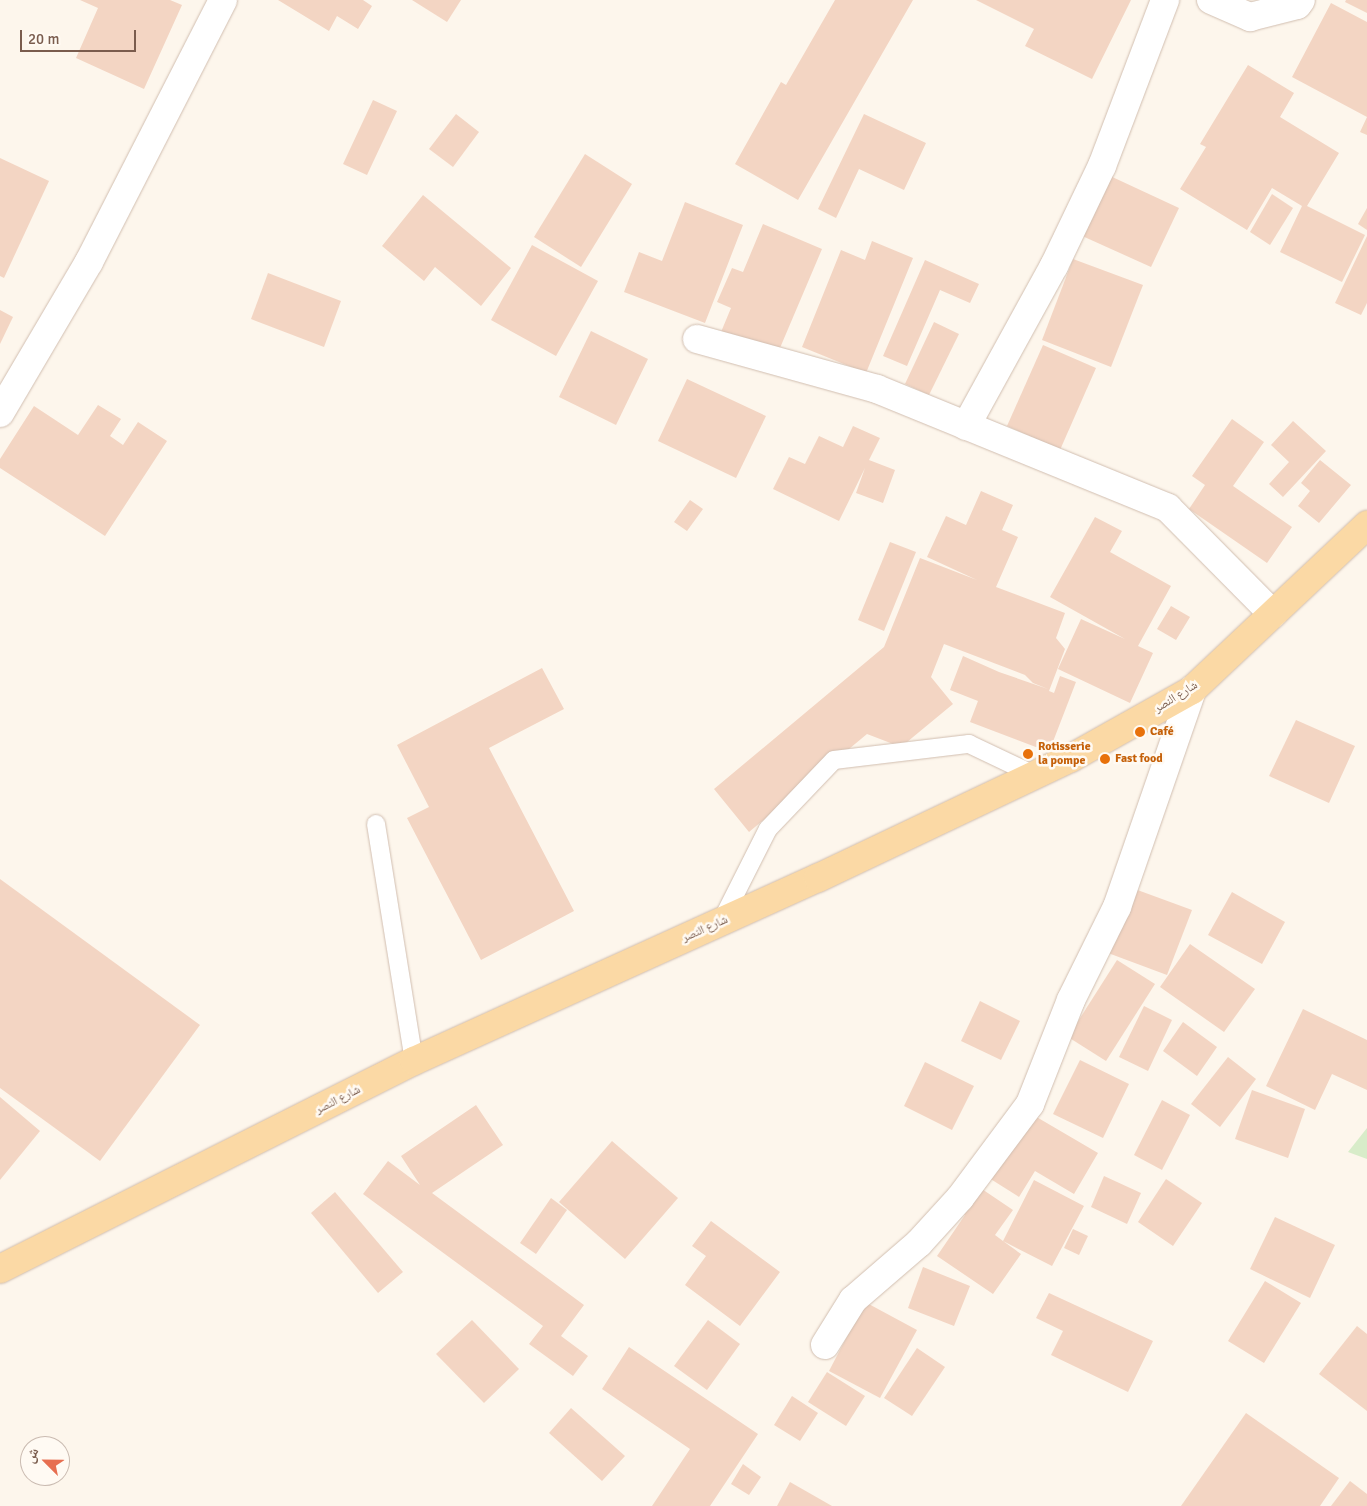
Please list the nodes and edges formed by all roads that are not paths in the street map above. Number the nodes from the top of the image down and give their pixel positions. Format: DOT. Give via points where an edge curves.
graph roads {
  1 [pos="223,0"];
  2 [pos="1165,0"];
  3 [pos="1211,0"];
  4 [pos="1301,0"];
  5 [pos="697,339"];
  6 [pos="0,413"];
  7 [pos="966,426"];
  8 [pos="1367,525"];
  9 [pos="1273,614"];
  10 [pos="1192,690"];
  11 [pos="1034,775"];
  12 [pos="376,824"];
  13 [pos="721,922"];
  14 [pos="414,1061"];
  15 [pos="0,1269"];
  16 [pos="825,1345"];
  1 -- 6 [label="street" via="89,262"];
  2 -- 7 [label="street" via="1102,166 1054,266"];
  3 -- 4 [label="street" via="1250,17 1297,5"];
  5 -- 7 [label="street" via="877,389"];
  7 -- 9 [label="street" via="1168,508"];
  8 -- 9 [label="main road, شارع النصر"];
  9 -- 10 [label="main road, شارع النصر"];
  10 -- 11 [label="main road, شارع النصر" via="1071,758"];
  10 -- 16 [label="street" via="1117,907 1071,1000 1030,1104 954,1204 919,1243 853,1300"];
  11 -- 13 [label="main road, شارع النصر"];
  11 -- 13 [label="lane" via="968,744 834,760 768,830"];
  12 -- 14 [label="lane"];
  13 -- 14 [label="main road, شارع النصر"];
  14 -- 15 [label="main road, شارع النصر"];
}
